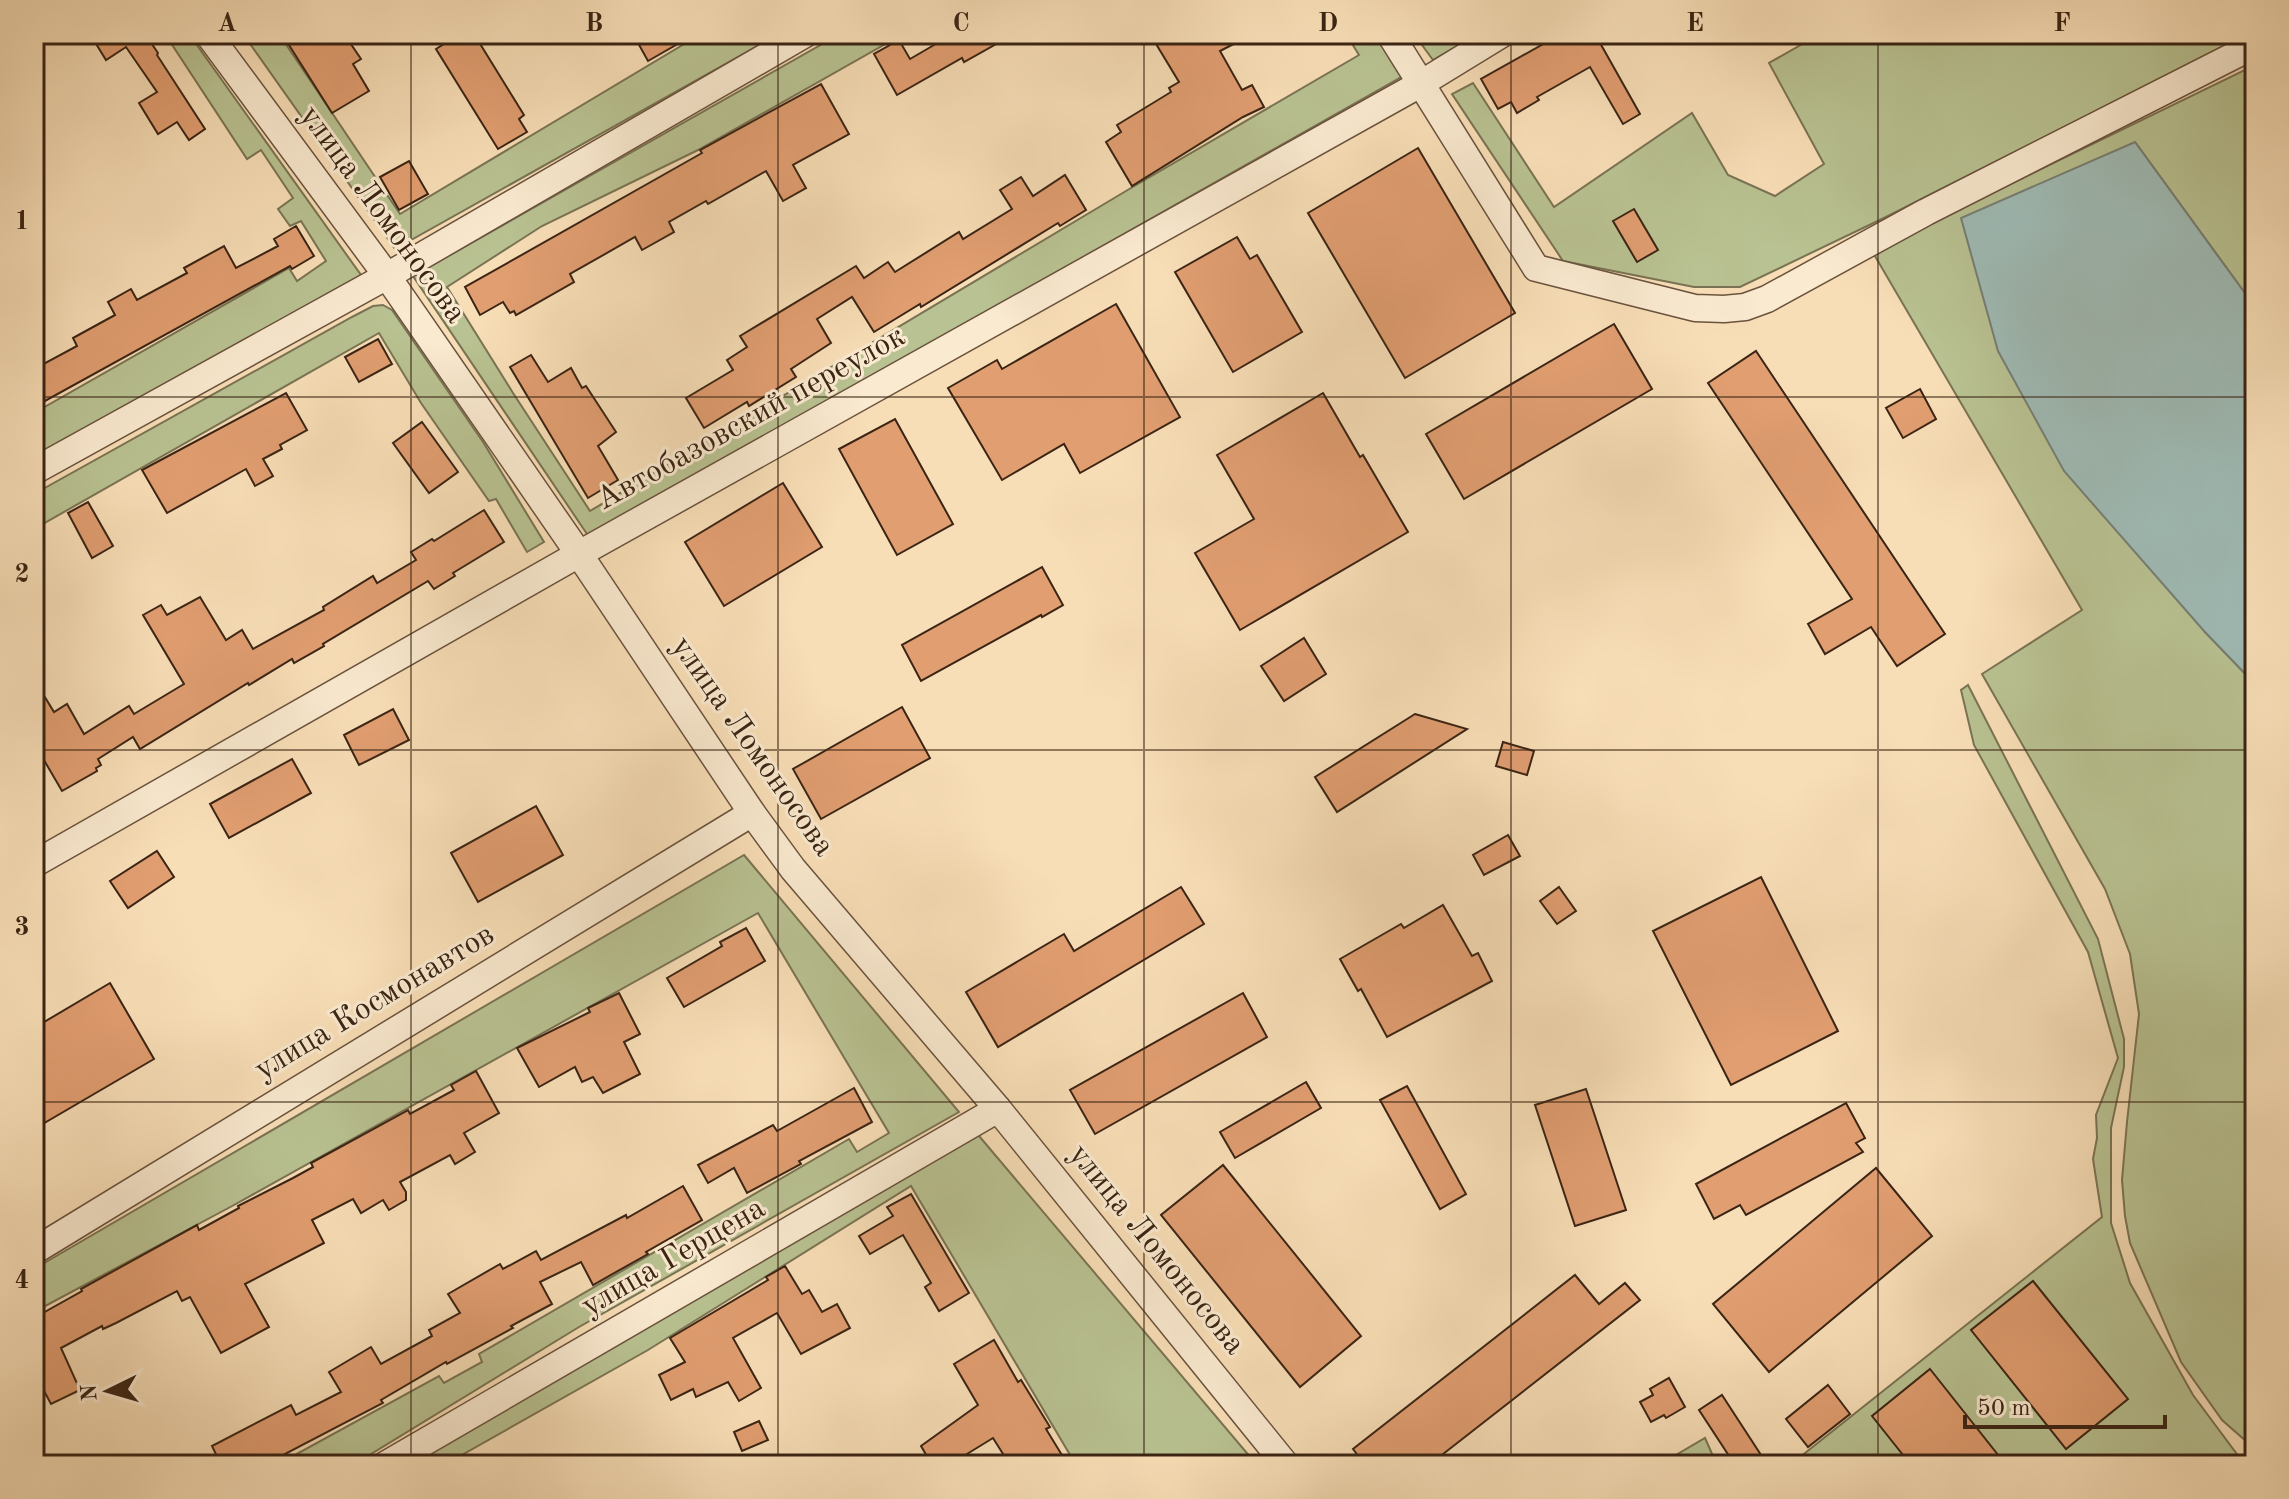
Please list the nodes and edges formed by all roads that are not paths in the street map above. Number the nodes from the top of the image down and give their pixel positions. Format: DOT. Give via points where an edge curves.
graph roads {
  1 [pos="208,34"];
  2 [pos="805,34"];
  3 [pos="1390,34"];
  4 [pos="1502,34"];
  5 [pos="2255,45"];
  6 [pos="1422,83"];
  7 [pos="387,276"];
  8 [pos="34,471"];
  9 [pos="579,554"];
  10 [pos="752,813"];
  11 [pos="34,864"];
  12 [pos="998,1109"];
  13 [pos="34,1251"];
  14 [pos="385,1465"];
  15 [pos="1286,1465"];
  1 -- 7 [label="street, улица Ломоносова"];
  2 -- 7 [label="street"];
  3 -- 6 [label="street"];
  4 -- 6 [label="street, Автобазовский переулок"];
  5 -- 6 [label="street" via="1767,299 1724,309 1695,308 1536,268"];
  6 -- 9 [label="street, Автобазовский переулок"];
  7 -- 8 [label="street"];
  7 -- 9 [label="street, улица Ломоносова"];
  9 -- 10 [label="street, улица Ломоносова"];
  9 -- 11 [label="street, Автобазовский переулок"];
  10 -- 12 [label="street, улица Ломоносова" via="793,869"];
  10 -- 13 [label="street, улица Космонавтов"];
  12 -- 14 [label="street, улица Герцена"];
  12 -- 15 [label="street, улица Ломоносова"];
}
